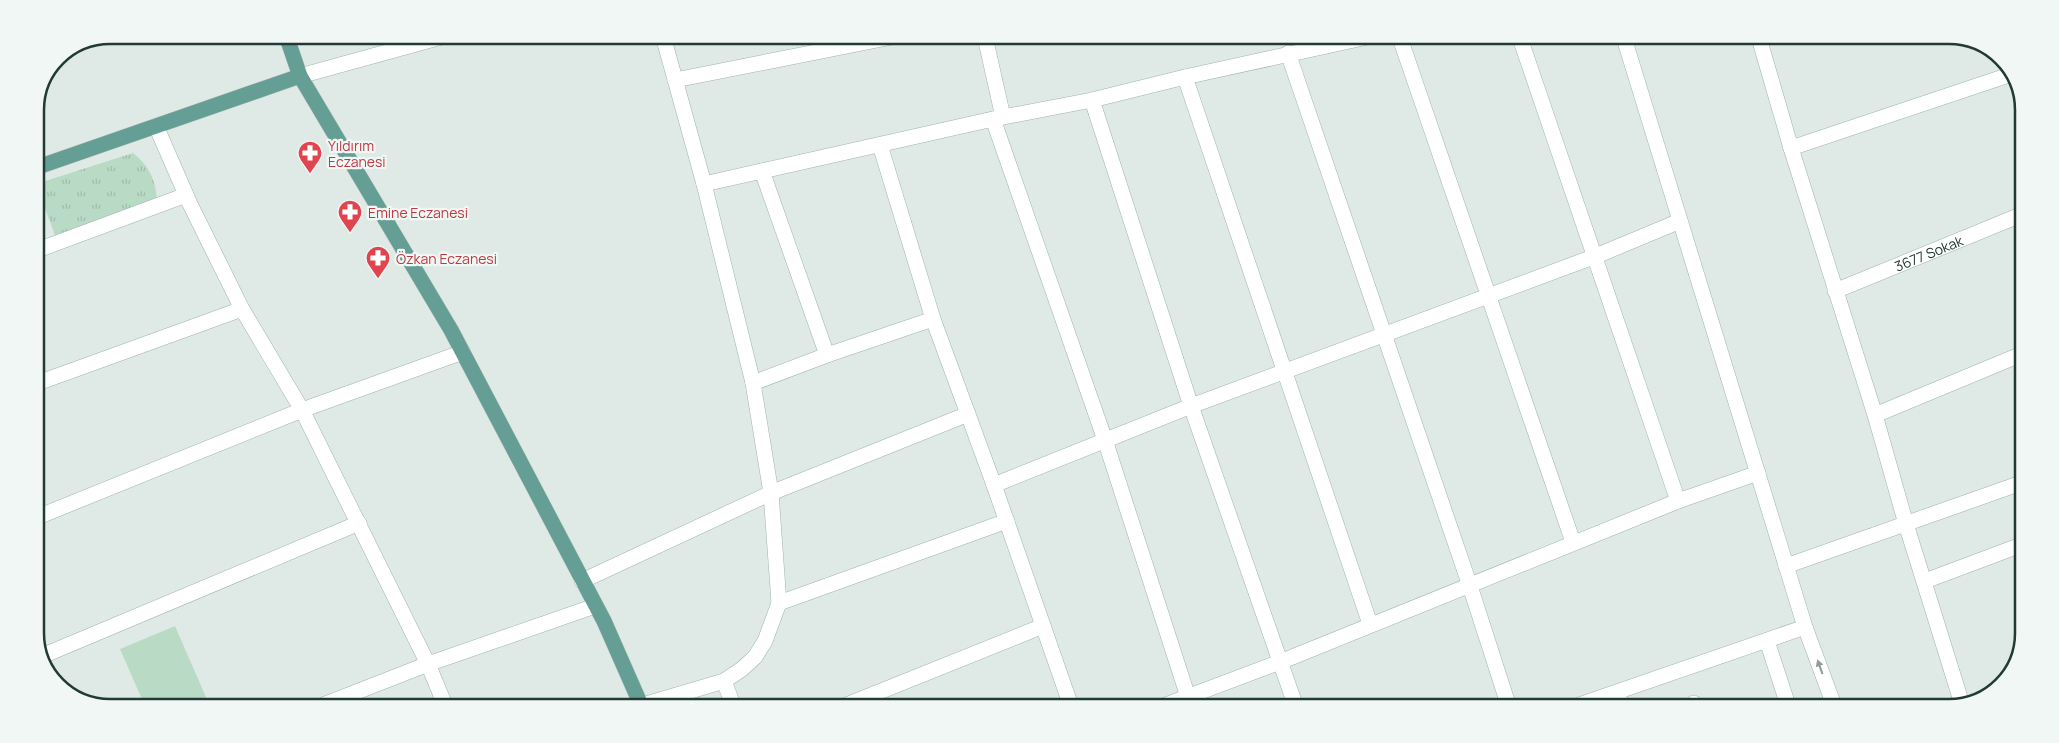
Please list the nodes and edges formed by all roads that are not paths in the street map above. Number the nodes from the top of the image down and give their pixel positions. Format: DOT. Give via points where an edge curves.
graph roads {
  1 [pos="289,44"];
  2 [pos="416,44"];
  3 [pos="665,44"];
  4 [pos="857,44"];
  5 [pos="986,44"];
  6 [pos="1333,44"];
  7 [pos="1402,44"];
  8 [pos="1522,44"];
  9 [pos="1626,44"];
  10 [pos="1761,44"];
  11 [pos="1288,53"];
  12 [pos="300,76"];
  13 [pos="2006,76"];
  14 [pos="1184,77"];
  15 [pos="675,80"];
  16 [pos="1092,100"];
  17 [pos="998,118"];
  18 [pos="156,126"];
  19 [pos="880,144"];
  20 [pos="1791,148"];
  21 [pos="44,165"];
  22 [pos="762,171"];
  23 [pos="704,184"];
  24 [pos="186,194"];
  25 [pos="2015,217"];
  26 [pos="1680,221"];
  27 [pos="44,248"];
  28 [pos="1596,256"];
  29 [pos="1836,291"];
  30 [pos="1489,295"];
  31 [pos="242,309"];
  32 [pos="933,319"];
  33 [pos="1384,334"];
  34 [pos="463,352"];
  35 [pos="827,355"];
  36 [pos="2015,357"];
  37 [pos="1285,372"];
  38 [pos="44,381"];
  39 [pos="753,383"];
  40 [pos="1191,406"];
  41 [pos="302,410"];
  42 [pos="968,414"];
  43 [pos="1875,415"];
  44 [pos="1105,440"];
  45 [pos="1758,473"];
  46 [pos="994,485"];
  47 [pos="2015,485"];
  48 [pos="771,493"];
  49 [pos="1678,501"];
  50 [pos="44,514"];
  51 [pos="1007,521"];
  52 [pos="359,523"];
  53 [pos="1906,524"];
  54 [pos="1573,542"];
  55 [pos="2015,547"];
  56 [pos="1786,566"];
  57 [pos="582,581"];
  58 [pos="1925,581"];
  59 [pos="1470,586"];
  60 [pos="779,603"];
  61 [pos="596,606"];
  62 [pos="1370,624"];
  63 [pos="1043,626"];
  64 [pos="1805,627"];
  65 [pos="1767,640"];
  66 [pos="47,654"];
  67 [pos="1280,662"];
  68 [pos="428,664"];
  69 [pos="724,680"];
  70 [pos="1617,692"];
  71 [pos="1188,697"];
  72 [pos="1960,698"];
  73 [pos="338,699"];
  74 [pos="443,699"];
  75 [pos="639,699"];
  76 [pos="662,699"];
  77 [pos="731,699"];
  78 [pos="861,699"];
  79 [pos="1069,699"];
  80 [pos="1182,699"];
  81 [pos="1293,699"];
  82 [pos="1506,699"];
  83 [pos="1596,699"];
  84 [pos="1619,699"];
  85 [pos="1785,699"];
  86 [pos="1832,699"];
  1 -- 12 [label="main road"];
  2 -- 12 [label="street"];
  3 -- 15 [label="street"];
  4 -- 15 [label="street"];
  5 -- 17 [label="street"];
  6 -- 11 [label="street"];
  7 -- 30 [label="street"];
  8 -- 28 [label="street"];
  9 -- 26 [label="street"];
  10 -- 20 [label="street"];
  11 -- 14 [label="street"];
  11 -- 33 [label="street"];
  12 -- 18 [label="main road"];
  12 -- 34 [label="main road"];
  13 -- 20 [label="street"];
  14 -- 16 [label="street"];
  14 -- 37 [label="street"];
  15 -- 23 [label="street"];
  16 -- 17 [label="street"];
  16 -- 40 [label="street"];
  17 -- 19 [label="street"];
  17 -- 44 [label="street"];
  18 -- 21 [label="main road"];
  18 -- 24 [label="street"];
  19 -- 22 [label="street"];
  19 -- 32 [label="street"];
  20 -- 29 [label="street"];
  22 -- 23 [label="street"];
  22 -- 35 [label="street"];
  23 -- 39 [label="street"];
  24 -- 27 [label="street"];
  24 -- 31 [label="street"];
  25 -- 29 [label="street, 3677 Sokak"];
  26 -- 28 [label="street"];
  26 -- 45 [label="street"];
  28 -- 30 [label="street"];
  28 -- 49 [label="street"];
  29 -- 43 [label="street"];
  30 -- 33 [label="street"];
  30 -- 54 [label="street"];
  31 -- 38 [label="street"];
  31 -- 41 [label="street"];
  32 -- 35 [label="street"];
  32 -- 42 [label="street"];
  33 -- 37 [label="street"];
  33 -- 59 [label="street"];
  34 -- 41 [label="street"];
  34 -- 57 [label="main road"];
  35 -- 39 [label="street"];
  36 -- 43 [label="street"];
  37 -- 40 [label="street"];
  37 -- 62 [label="street"];
  39 -- 48 [label="street"];
  40 -- 44 [label="street"];
  40 -- 67 [label="street"];
  41 -- 50 [label="street"];
  41 -- 52 [label="street"];
  42 -- 46 [label="street"];
  42 -- 48 [label="street"];
  43 -- 53 [label="street"];
  44 -- 46 [label="street"];
  44 -- 71 [label="street"];
  45 -- 49 [label="street"];
  45 -- 56 [label="street"];
  46 -- 51 [label="street"];
  47 -- 53 [label="street"];
  48 -- 57 [label="street"];
  48 -- 60 [label="street"];
  49 -- 54 [label="street"];
  51 -- 60 [label="street"];
  51 -- 63 [label="street"];
  52 -- 66 [label="street"];
  52 -- 68 [label="street"];
  53 -- 56 [label="street"];
  53 -- 58 [label="street"];
  54 -- 59 [label="street"];
  55 -- 58 [label="street"];
  56 -- 64 [label="street"];
  57 -- 61 [label="main road"];
  58 -- 72 [label="street"];
  59 -- 62 [label="street"];
  59 -- 82 [label="street"];
  60 -- 69 [label="street" via="765,641 755,657"];
  61 -- 68 [label="street"];
  61 -- 75 [label="main road"];
  62 -- 67 [label="street"];
  63 -- 78 [label="street"];
  63 -- 79 [label="street"];
  64 -- 65 [label="street"];
  86 -- 64 [label="street, one-way"];
  65 -- 70 [label="street"];
  65 -- 85 [label="street"];
  67 -- 71 [label="street"];
  67 -- 81 [label="street"];
  68 -- 73 [label="street"];
  68 -- 74 [label="street"];
  69 -- 76 [label="street"];
  69 -- 77 [label="street"];
  70 -- 83 [label="street"];
  70 -- 84 [label="street"];
  71 -- 80 [label="street"];
}
